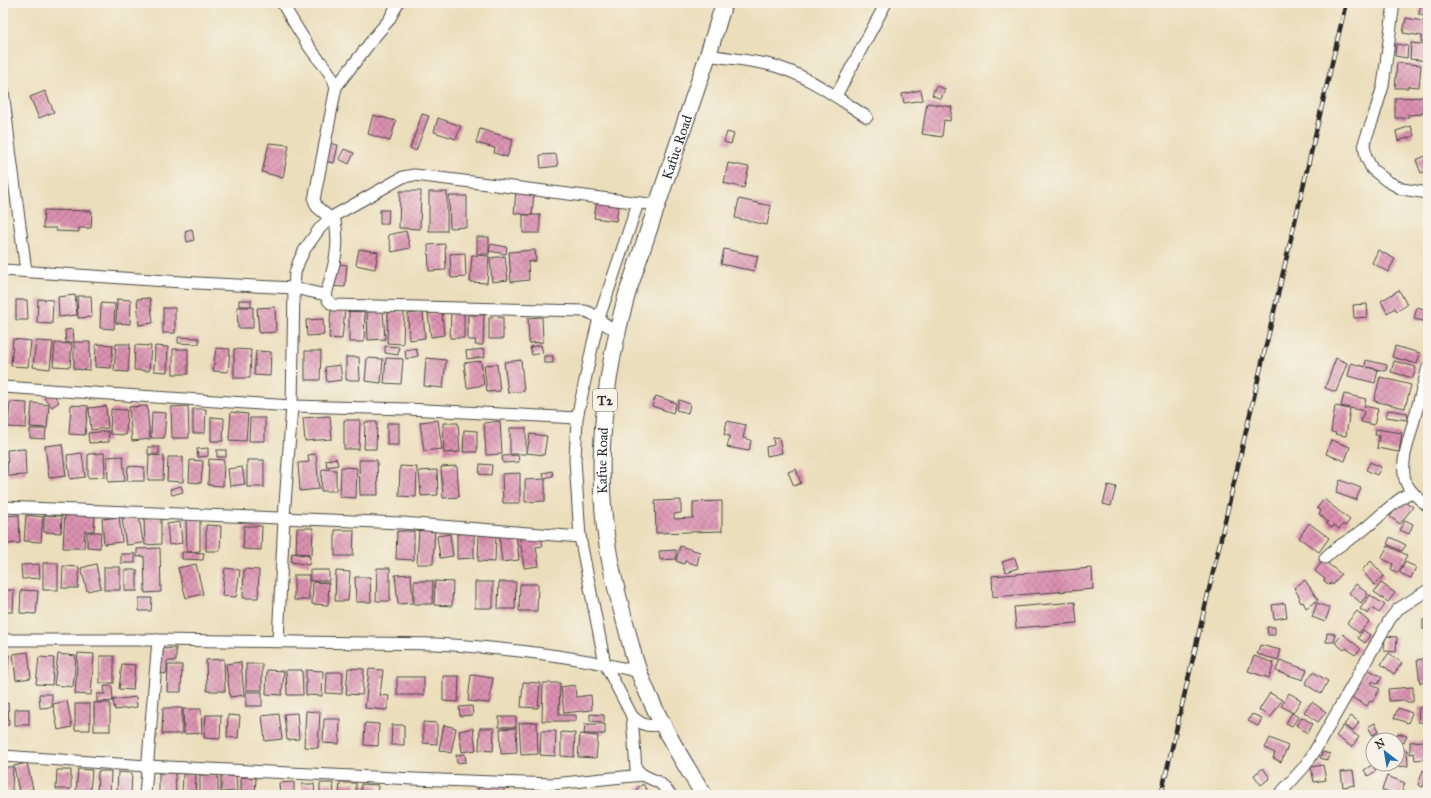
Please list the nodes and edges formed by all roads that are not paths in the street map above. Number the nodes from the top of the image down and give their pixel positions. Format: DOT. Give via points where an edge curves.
graph roads {
  1 [pos="282,3"];
  2 [pos="398,3"];
  3 [pos="724,3"];
  4 [pos="886,3"];
  5 [pos="1394,3"];
  6 [pos="708,55"];
  7 [pos="336,87"];
  8 [pos="3,90"];
  9 [pos="836,96"];
  10 [pos="867,117"];
  11 [pos="1428,193"];
  12 [pos="638,203"];
  13 [pos="657,205"];
  14 [pos="332,217"];
  15 [pos="3,270"];
  16 [pos="26,271"];
  17 [pos="294,288"];
  18 [pos="326,295"];
  19 [pos="599,318"];
  20 [pos="617,330"];
  21 [pos="1428,367"];
  22 [pos="3,387"];
  23 [pos="292,406"];
  24 [pos="577,418"];
  25 [pos="1411,492"];
  26 [pos="1428,506"];
  27 [pos="3,507"];
  28 [pos="284,518"];
  29 [pos="580,537"];
  30 [pos="1325,558"];
  31 [pos="1428,590"];
  32 [pos="3,640"];
  33 [pos="158,640"];
  34 [pos="278,641"];
  35 [pos="605,664"];
  36 [pos="639,672"];
  37 [pos="632,716"];
  38 [pos="663,724"];
  39 [pos="3,756"];
  40 [pos="147,766"];
  41 [pos="643,775"];
  42 [pos="145,795"];
  43 [pos="671,795"];
  44 [pos="704,795"];
  45 [pos="1279,795"];
  1 -- 7 [label="street" via="310,48 325,65"];
  2 -- 7 [label="street" via="390,20"];
  3 -- 6 [label="highway, Kafue Road / T2"];
  4 -- 9 [label="street"];
  5 -- 11 [label="street" via="1383,86 1364,143 1366,157 1372,169 1387,181 1402,189"];
  6 -- 9 [label="street" via="778,67"];
  6 -- 13 [label="highway, Kafue Road / T2"];
  7 -- 14 [label="street" via="314,200 317,207"];
  8 -- 16 [label="street"];
  9 -- 10 [label="street"];
  12 -- 13 [label="street"];
  12 -- 14 [label="street" via="414,175 402,177"];
  12 -- 19 [label="street"];
  13 -- 20 [label="highway, Kafue Road / T2"];
  14 -- 17 [label="street" via="320,228 305,249 295,273"];
  14 -- 18 [label="street" via="337,229 337,247"];
  15 -- 16 [label="street"];
  16 -- 17 [label="street"];
  17 -- 18 [label="street"];
  17 -- 23 [label="street"];
  18 -- 19 [label="street" via="330,304 334,305 585,311"];
  19 -- 20 [label="street"];
  19 -- 24 [label="street"];
  20 -- 36 [label="highway, Kafue Road / T2" via="604,415 603,499 611,570"];
  21 -- 25 [label="street" via="1403,464 1406,485"];
  22 -- 23 [label="street"];
  23 -- 24 [label="street"];
  23 -- 28 [label="street"];
  24 -- 29 [label="street" via="576,460"];
  25 -- 26 [label="street"];
  25 -- 30 [label="street"];
  27 -- 28 [label="street"];
  28 -- 29 [label="street"];
  28 -- 34 [label="street"];
  29 -- 35 [label="street"];
  31 -- 45 [label="street" via="1398,609 1390,619 1316,748 1304,767"];
  32 -- 33 [label="street"];
  33 -- 34 [label="street"];
  33 -- 40 [label="street"];
  34 -- 35 [label="street" via="482,647"];
  35 -- 36 [label="street"];
  35 -- 37 [label="street"];
  36 -- 38 [label="highway, Kafue Road / T2"];
  37 -- 38 [label="street" via="645,725"];
  37 -- 41 [label="street" via="636,769"];
  38 -- 44 [label="highway, Kafue Road / T2"];
  39 -- 40 [label="street"];
  40 -- 41 [label="street" via="553,784"];
  40 -- 42 [label="street"];
  41 -- 43 [label="street" via="660,783"];
}
